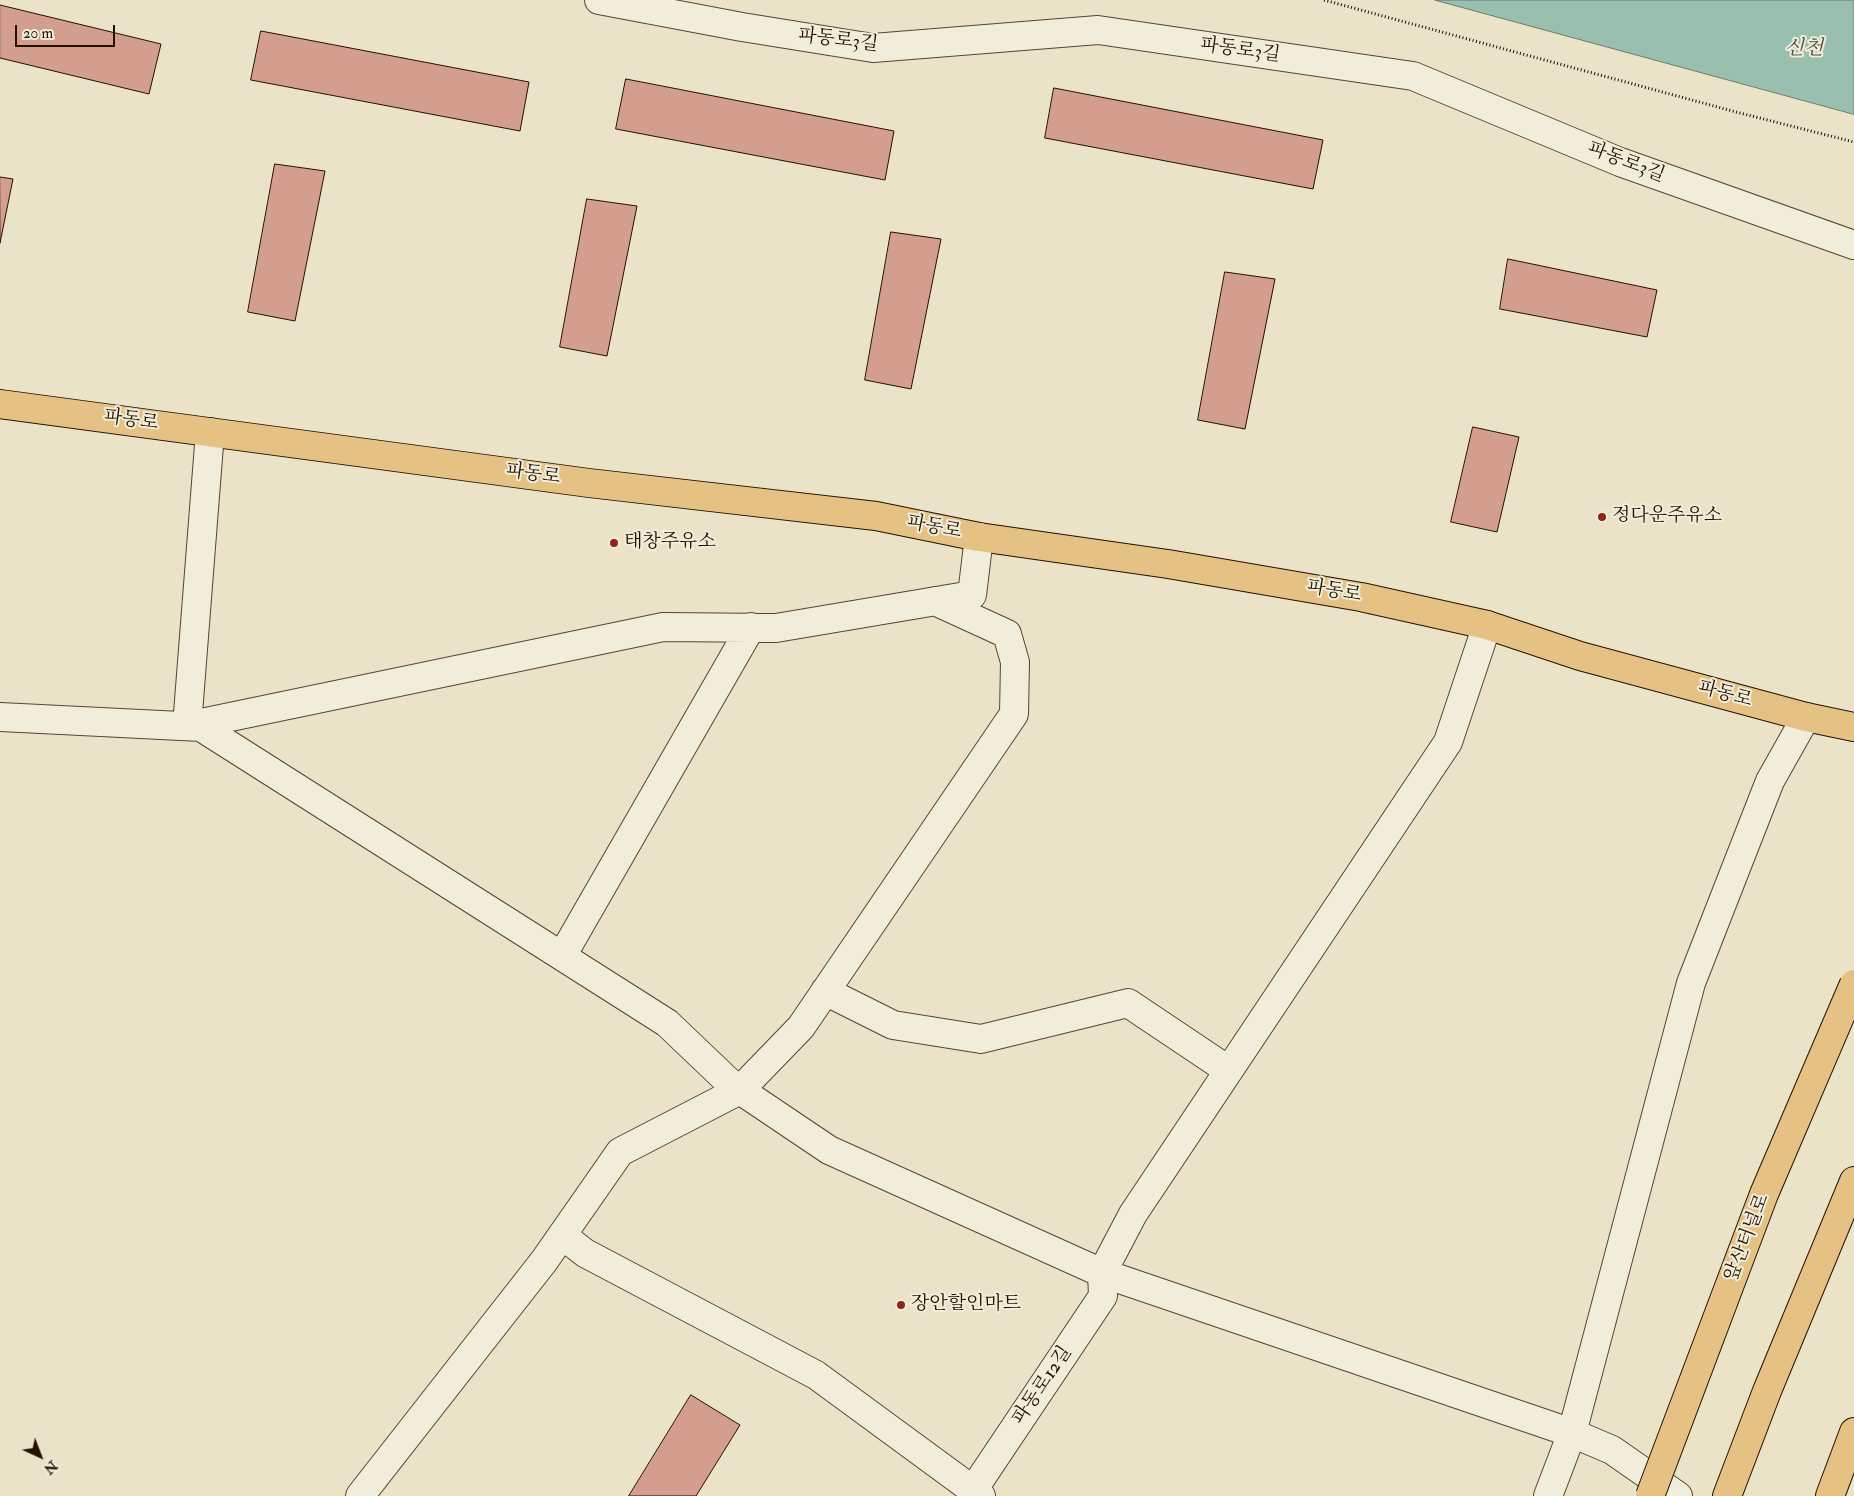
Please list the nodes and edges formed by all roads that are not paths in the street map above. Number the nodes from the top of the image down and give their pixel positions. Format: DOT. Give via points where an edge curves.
graph roads {
  1 [pos="600,0"];
  2 [pos="1854,245"];
  3 [pos="0,404"];
  4 [pos="210,432"];
  5 [pos="979,537"];
  6 [pos="935,601"];
  7 [pos="1487,625"];
  8 [pos="751,627"];
  9 [pos="0,717"];
  10 [pos="1806,717"];
  11 [pos="187,726"];
  12 [pos="1854,727"];
  13 [pos="562,956"];
  14 [pos="1854,984"];
  15 [pos="825,991"];
  16 [pos="1228,1070"];
  17 [pos="740,1090"];
  18 [pos="1854,1181"];
  19 [pos="562,1235"];
  20 [pos="1102,1273"];
  21 [pos="1854,1432"];
  22 [pos="1572,1433"];
  23 [pos="976,1494"];
  24 [pos="360,1496"];
  25 [pos="1548,1496"];
  26 [pos="1650,1496"];
  27 [pos="1678,1496"];
  28 [pos="1727,1496"];
  29 [pos="1830,1496"];
  1 -- 2 [label="street, 파동로3길" via="873,48 1098,30 1413,76 1620,162"];
  3 -- 4 [label="main road, 파동로"];
  4 -- 5 [label="main road, 파동로" via="588,483 876,516"];
  4 -- 11 [label="street"];
  5 -- 6 [label="street" via="972,595"];
  5 -- 7 [label="main road, 파동로" via="1352,595"];
  6 -- 8 [label="street" via="776,628"];
  6 -- 15 [label="street" via="1007,634 1016,662 1014,714"];
  7 -- 10 [label="main road, 파동로" via="1580,656"];
  7 -- 16 [label="street" via="1448,742"];
  8 -- 11 [label="street" via="663,627"];
  8 -- 13 [label="street"];
  9 -- 11 [label="street"];
  10 -- 12 [label="main road, 파동로"];
  10 -- 22 [label="street" via="1770,781 1691,983"];
  11 -- 13 [label="street" via="200,727"];
  13 -- 17 [label="street" via="667,1023"];
  14 -- 26 [label="main road, 앞산터널로, bridge" via="1764,1194"];
  15 -- 16 [label="street" via="894,1026 981,1039 1128,1003"];
  15 -- 17 [label="street" via="800,1027"];
  16 -- 20 [label="street" via="1132,1214"];
  17 -- 19 [label="street" via="620,1152"];
  17 -- 20 [label="street" via="829,1150"];
  18 -- 28 [label="main road"];
  19 -- 23 [label="street" via="585,1253 816,1375"];
  19 -- 24 [label="street"];
  20 -- 22 [label="street"];
  20 -- 23 [label="street, 파동로12길" via="1102,1296"];
  21 -- 29 [label="main road"];
  22 -- 25 [label="street"];
  22 -- 27 [label="street" via="1612,1450"];
}
